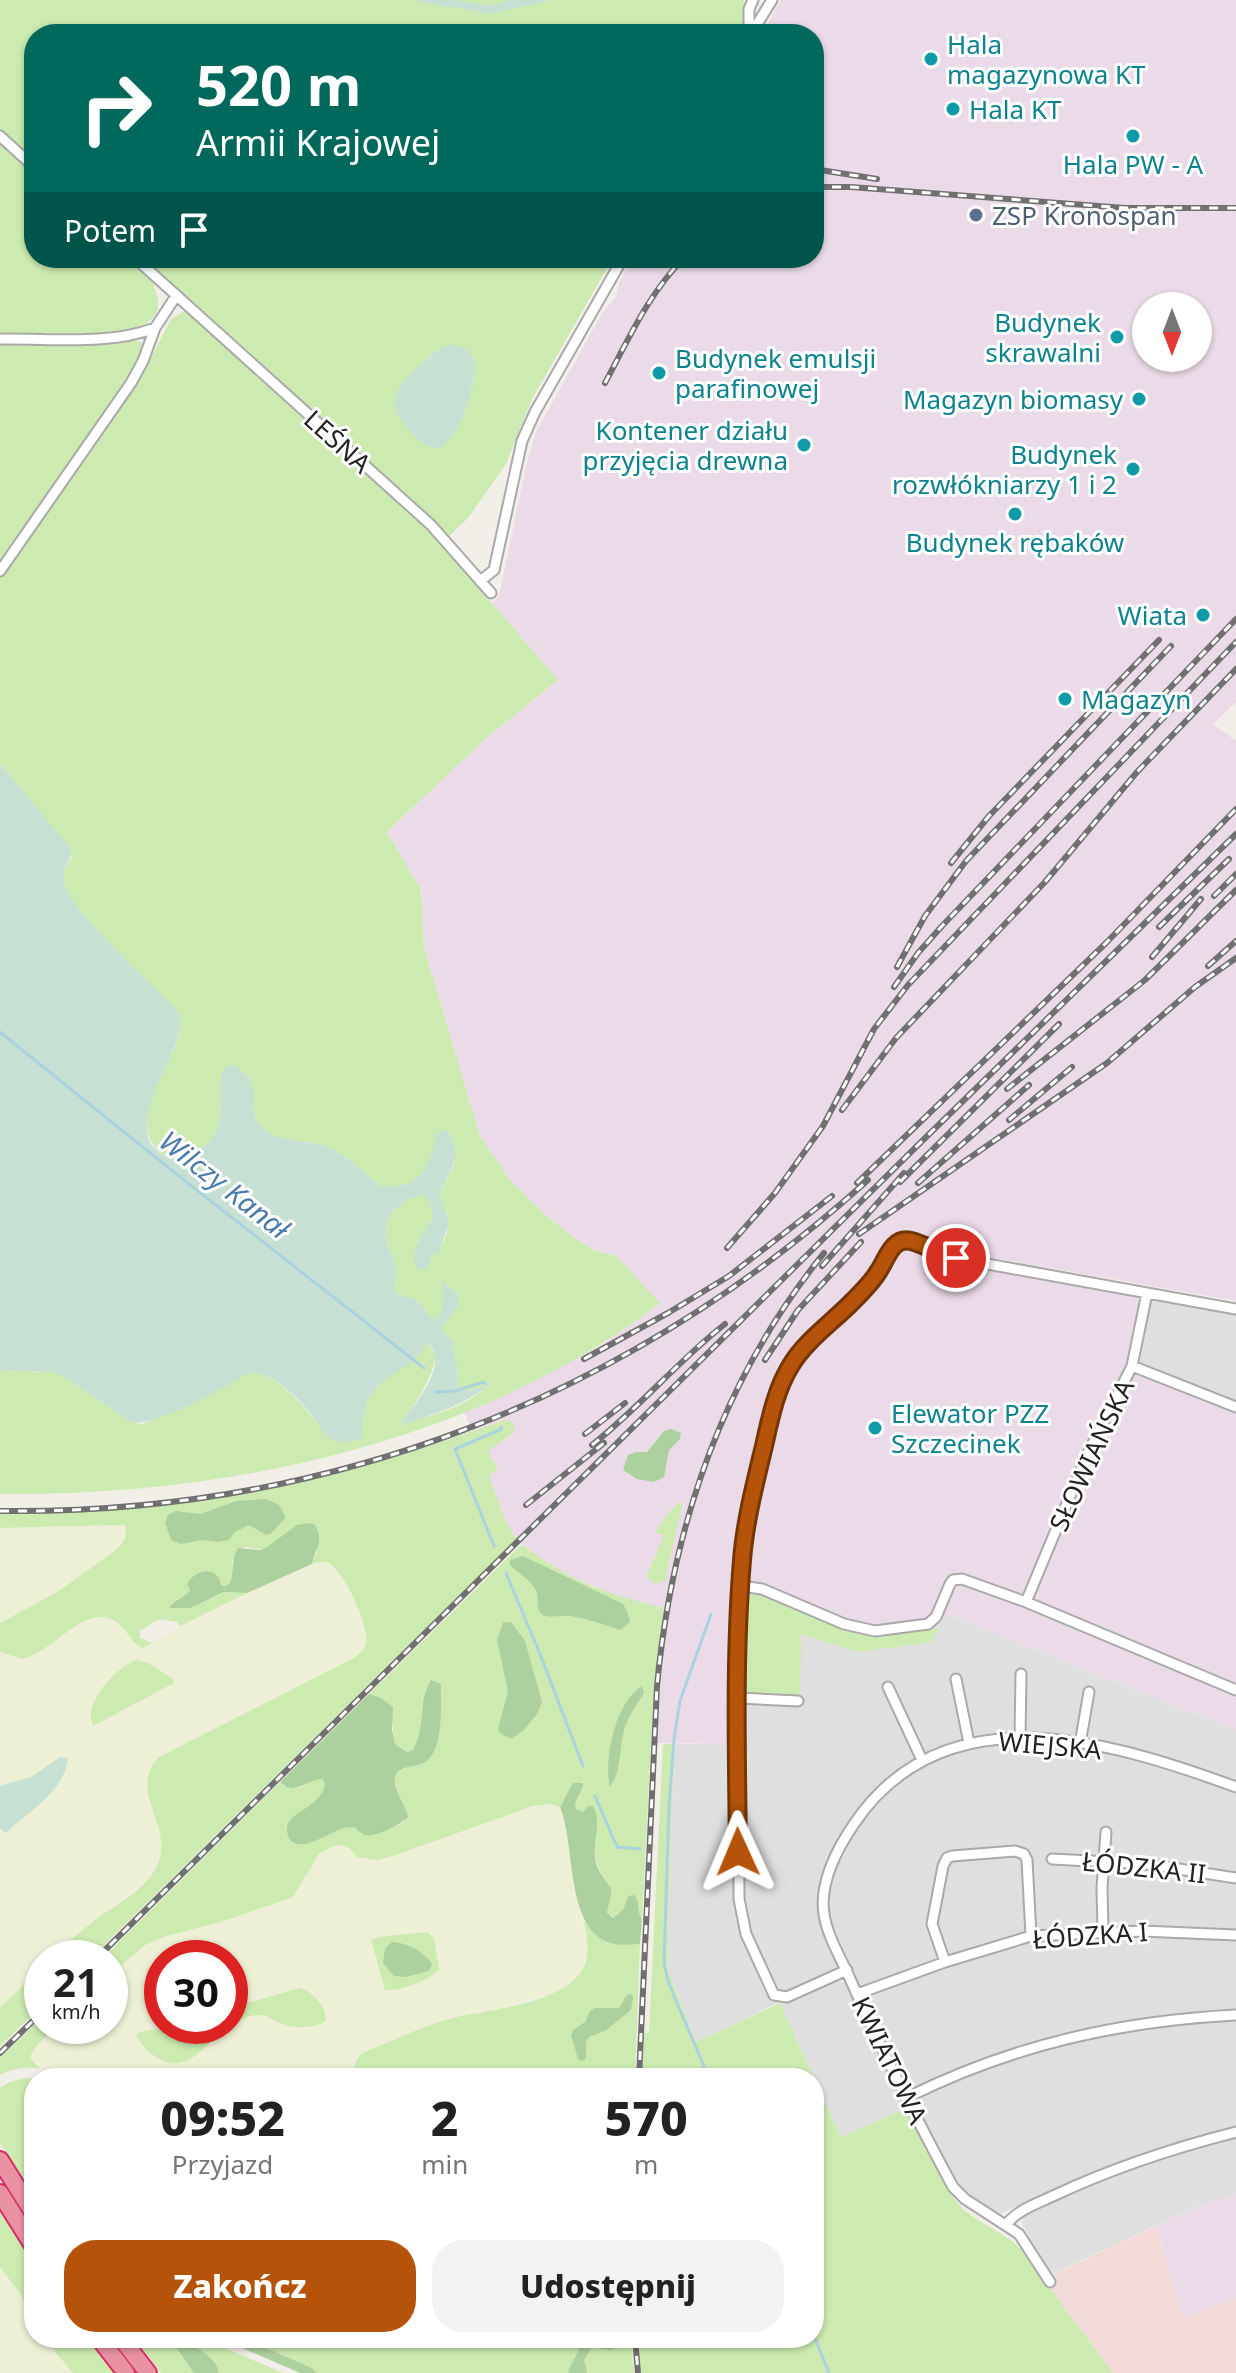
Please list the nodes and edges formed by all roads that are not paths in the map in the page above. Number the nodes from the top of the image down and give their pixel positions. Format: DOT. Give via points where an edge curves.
graph roads {
  1 [pos="770,0"];
  2 [pos="750,3"];
  3 [pos="750,24"];
  4 [pos="757,24"];
  5 [pos="0,136"];
  6 [pos="24,158"];
  7 [pos="146,268"];
  8 [pos="617,268"];
  9 [pos="176,296"];
  10 [pos="155,328"];
  11 [pos="0,339"];
  12 [pos="0,571"];
  13 [pos="480,581"];
  14 [pos="491,593"];
  15 [pos="1147,1293"];
  16 [pos="1236,1309"];
  17 [pos="1132,1366"];
  18 [pos="1236,1407"];
  19 [pos="741,1586"];
  20 [pos="1026,1602"];
  21 [pos="1021,1674"];
  22 [pos="956,1679"];
  23 [pos="888,1687"];
  24 [pos="1236,1690"];
  25 [pos="1089,1692"];
  26 [pos="738,1698"];
  27 [pos="798,1701"];
  28 [pos="1020,1738"];
  29 [pos="969,1743"];
  30 [pos="1080,1744"];
  31 [pos="922,1760"];
  32 [pos="1236,1787"];
  33 [pos="1106,1832"];
  34 [pos="1052,1859"];
  35 [pos="1103,1861"];
  36 [pos="1236,1878"];
  37 [pos="1103,1932"];
  38 [pos="1236,1935"];
  39 [pos="1031,1936"];
  40 [pos="945,1962"];
  41 [pos="847,1970"];
  42 [pos="857,1994"];
  43 [pos="1236,2015"];
  44 [pos="908,2097"];
  45 [pos="1236,2132"];
  46 [pos="0,2160"];
  47 [pos="0,2193"];
  48 [pos="24,2198"];
  49 [pos="1006,2225"];
  50 [pos="24,2231"];
  51 [pos="1050,2282"];
  52 [pos="107,2348"];
  53 [pos="129,2348"];
  54 [pos="126,2373"];
  55 [pos="148,2373"];
  1 -- 4 [label="street"];
  2 -- 3 [label="street"];
  5 -- 6 [label="street"];
  7 -- 9 [label="street, LEŚNA"];
  8 -- 13 [label="street" via="522,441 494,570"];
  9 -- 10 [label="street"];
  9 -- 13 [label="street, LEŚNA" via="431,525"];
  10 -- 11 [label="street" via="99,339"];
  10 -- 12 [label="street" via="131,383"];
  13 -- 14 [label="street, LEŚNA"];
  15 -- 16 [label="street"];
  15 -- 17 [label="street"];
  15 -- 19 [label="street, KWIATOWA" via="956,1258 901,1242 787,1371 757,1475"];
  17 -- 18 [label="street, SŁOWIAŃSKA"];
  17 -- 20 [label="street, SŁOWIAŃSKA" via="1088,1453"];
  19 -- 20 [label="street" via="875,1631 928,1624 958,1579"];
  19 -- 26 [label="street, KWIATOWA"];
  20 -- 24 [label="street"];
  21 -- 28 [label="street"];
  22 -- 29 [label="street"];
  23 -- 31 [label="street"];
  25 -- 30 [label="street"];
  26 -- 27 [label="street"];
  26 -- 41 [label="street, KWIATOWA" via="739,1899 751,1948 772,1993 780,1998"];
  28 -- 29 [label="street, WIEJSKA"];
  28 -- 30 [label="street, WIEJSKA"];
  29 -- 31 [label="street, WIEJSKA"];
  30 -- 32 [label="street, WIEJSKA"];
  31 -- 41 [label="street, WIEJSKA" via="864,1810 829,1873 823,1912"];
  33 -- 35 [label="street"];
  34 -- 35 [label="street, ŁÓDZKA II"];
  35 -- 36 [label="street, ŁÓDZKA II"];
  35 -- 37 [label="street"];
  37 -- 38 [label="street, ŁÓDZKA I"];
  37 -- 39 [label="street, ŁÓDZKA I"];
  39 -- 40 [label="street, ŁÓDZKA I"];
  39 -- 40 [label="street" via="1027,1860 1022,1852 954,1855 945,1861 932,1920"];
  40 -- 42 [label="street, ŁÓDZKA I"];
  41 -- 42 [label="street, KWIATOWA"];
  42 -- 44 [label="street, KWIATOWA"];
  43 -- 44 [label="street" via="1154,2022 1052,2042 983,2063"];
  44 -- 49 [label="street, KWIATOWA" via="955,2191"];
  45 -- 49 [label="street" via="1089,2180 1019,2212"];
  46 -- 48 [label="highway"];
  47 -- 50 [label="highway"];
  49 -- 51 [label="street, KWIATOWA" via="1021,2236"];
  52 -- 54 [label="highway"];
  53 -- 55 [label="highway"];
}
